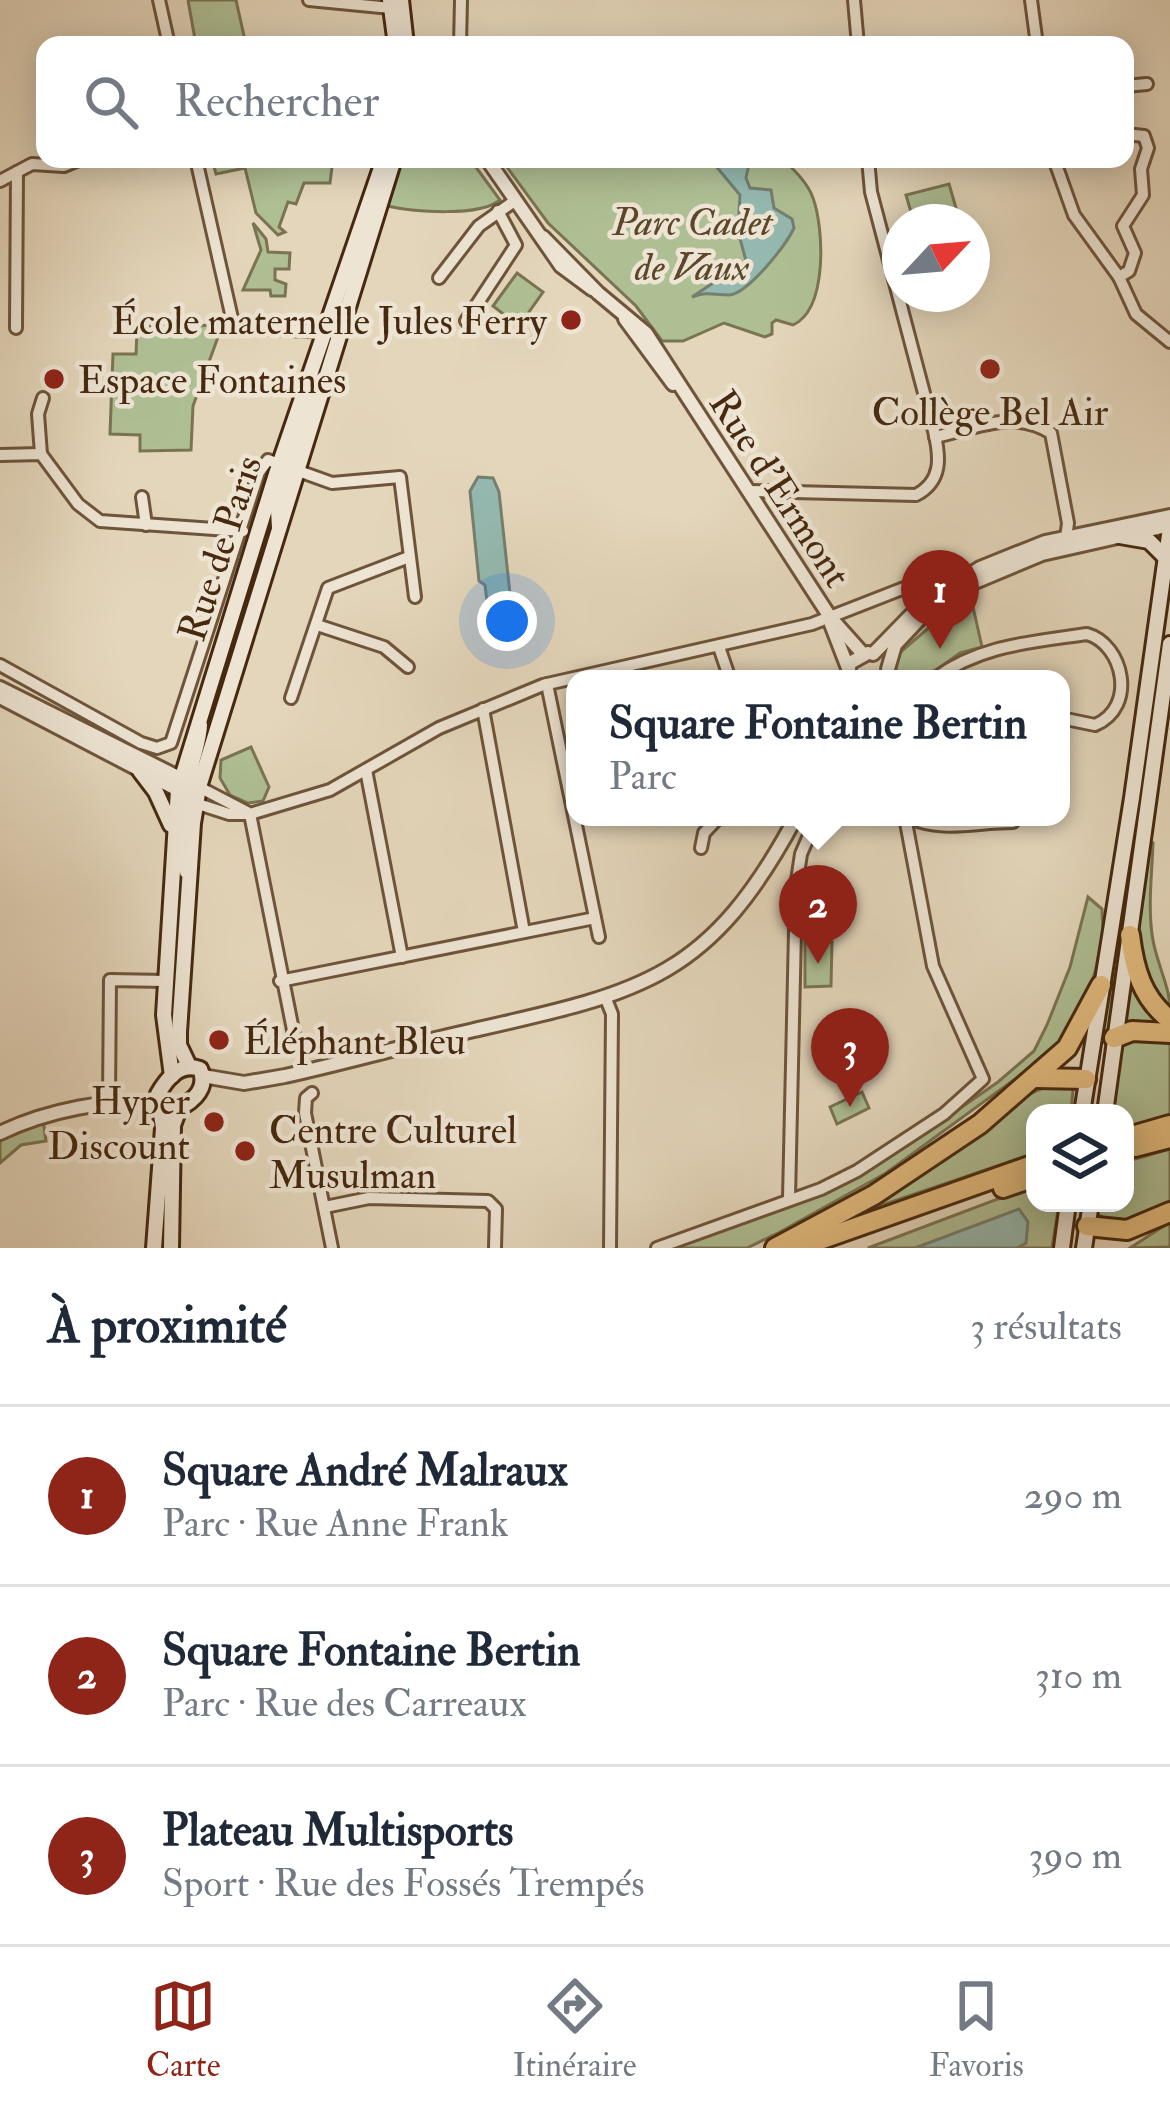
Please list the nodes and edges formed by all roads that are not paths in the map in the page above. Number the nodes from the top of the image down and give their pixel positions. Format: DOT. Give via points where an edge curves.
graph roads {
  1 [pos="159,0"];
  2 [pos="461,0"];
  3 [pos="854,0"];
  4 [pos="1031,0"];
  5 [pos="309,2"];
  6 [pos="394,3"];
  7 [pos="168,36"];
  8 [pos="396,36"];
  9 [pos="403,36"];
  10 [pos="460,36"];
  11 [pos="857,36"];
  12 [pos="1035,36"];
  13 [pos="1147,84"];
  14 [pos="1134,85"];
  15 [pos="1134,135"];
  16 [pos="36,164"];
  17 [pos="198,168"];
  18 [pos="381,168"];
  19 [pos="391,168"];
  20 [pos="493,168"];
  21 [pos="869,168"];
  22 [pos="1057,168"];
  23 [pos="17,172"];
  24 [pos="0,181"];
  25 [pos="516,200"];
  26 [pos="498,211"];
  27 [pos="1119,277"];
  28 [pos="440,278"];
  29 [pos="466,321"];
  30 [pos="16,328"];
  31 [pos="326,332"];
  32 [pos="1170,342"];
  33 [pos="43,398"];
  34 [pos="935,437"];
  35 [pos="41,454"];
  36 [pos="0,455"];
  37 [pos="289,465"];
  38 [pos="749,491"];
  39 [pos="142,497"];
  40 [pos="1170,516"];
  41 [pos="146,526"];
  42 [pos="1170,527"];
  43 [pos="242,530"];
  44 [pos="1120,536"];
  45 [pos="1066,538"];
  46 [pos="409,557"];
  47 [pos="1166,557"];
  48 [pos="415,597"];
  49 [pos="925,603"];
  50 [pos="830,616"];
  51 [pos="317,625"];
  52 [pos="1170,644"];
  53 [pos="719,647"];
  54 [pos="867,654"];
  55 [pos="0,665"];
  56 [pos="408,667"];
  57 [pos="613,670"];
  58 [pos="727,670"];
  59 [pos="846,670"];
  60 [pos="850,670"];
  61 [pos="887,670"];
  62 [pos="889,670"];
  63 [pos="947,670"];
  64 [pos="566,680"];
  65 [pos="548,684"];
  66 [pos="0,688"];
  67 [pos="0,697"];
  68 [pos="291,698"];
  69 [pos="483,709"];
  70 [pos="1070,720"];
  71 [pos="366,770"];
  72 [pos="140,771"];
  73 [pos="566,774"];
  74 [pos="188,790"];
  75 [pos="250,814"];
  76 [pos="577,826"];
  77 [pos="711,826"];
  78 [pos="791,826"];
  79 [pos="813,826"];
  80 [pos="908,826"];
  81 [pos="928,826"];
  82 [pos="959,826"];
  83 [pos="172,830"];
  84 [pos="701,848"];
  85 [pos="188,884"];
  86 [pos="595,918"];
  87 [pos="524,932"];
  88 [pos="1130,935"];
  89 [pos="598,937"];
  90 [pos="402,957"];
  91 [pos="166,981"];
  92 [pos="280,981"];
  93 [pos="1101,985"];
  94 [pos="606,999"];
  95 [pos="1170,1020"];
  96 [pos="1170,1033"];
  97 [pos="294,1035"];
  98 [pos="1114,1038"];
  99 [pos="1089,1058"];
  100 [pos="189,1066"];
  101 [pos="172,1076"];
  102 [pos="203,1076"];
  103 [pos="1036,1078"];
  104 [pos="1086,1079"];
  105 [pos="244,1083"];
  106 [pos="313,1093"];
  107 [pos="199,1094"];
  108 [pos="109,1099"];
  109 [pos="160,1103"];
  110 [pos="1083,1104"];
  111 [pos="1102,1104"];
  112 [pos="1106,1104"];
  113 [pos="178,1109"];
  114 [pos="1170,1125"];
  115 [pos="1,1129"];
  116 [pos="1134,1135"];
  117 [pos="1170,1138"];
  118 [pos="1134,1148"];
  119 [pos="1026,1167"];
  120 [pos="1026,1181"];
  121 [pos="789,1198"];
  122 [pos="326,1207"];
  123 [pos="1068,1212"];
  124 [pos="1073,1212"];
  125 [pos="1089,1212"];
  126 [pos="1168,1213"];
  127 [pos="1087,1226"];
  128 [pos="154,1248"];
  129 [pos="171,1248"];
  130 [pos="332,1248"];
  131 [pos="495,1248"];
  132 [pos="610,1248"];
  133 [pos="657,1248"];
  134 [pos="776,1248"];
  135 [pos="796,1248"];
  136 [pos="834,1248"];
  137 [pos="1061,1248"];
  138 [pos="1084,1248"];
  139 [pos="1120,1248"];
  1 -- 7 [label="street"];
  2 -- 10 [label="street"];
  3 -- 11 [label="street"];
  4 -- 12 [label="street"];
  5 -- 6 [label="street"];
  6 -- 8 [label="main road"];
  6 -- 9 [label="main road"];
  13 -- 14 [label="street"];
  15 -- 27 [label="street" via="1144,136 1148,148 1143,195 1124,226 1136,253"];
  16 -- 23 [label="street"];
  17 -- 31 [label="street" via="234,327"];
  18 -- 31 [label="main road, Rue de Paris"];
  19 -- 37 [label="main road, Rue de Paris"];
  20 -- 25 [label="street, Rue d'Ermont"];
  21 -- 34 [label="street"];
  22 -- 27 [label="street" via="1074,214"];
  23 -- 24 [label="street"];
  23 -- 30 [label="street"];
  25 -- 26 [label="street"];
  25 -- 38 [label="street, Rue d'Ermont" via="567,272 621,313"];
  26 -- 28 [label="street"];
  26 -- 29 [label="street" via="516,244"];
  27 -- 32 [label="street" via="1136,314"];
  31 -- 37 [label="main road, Rue de Paris"];
  33 -- 35 [label="street"];
  34 -- 38 [label="street" via="939,466 920,494"];
  34 -- 45 [label="street" via="1012,418 1051,433"];
  35 -- 36 [label="street"];
  35 -- 41 [label="street" via="91,516"];
  37 -- 43 [label="street" via="261,466"];
  37 -- 46 [label="street" via="332,483 400,477"];
  37 -- 74 [label="main road, Rue de Paris" via="278,531"];
  37 -- 74 [label="main road, Rue de Paris" via="202,711"];
  38 -- 50 [label="street, Rue d'Ermont"];
  39 -- 41 [label="street"];
  40 -- 45 [label="street"];
  41 -- 43 [label="street"];
  42 -- 44 [label="street"];
  42 -- 47 [label="main road"];
  43 -- 55 [label="street" via="177,734 165,746 141,743"];
  44 -- 47 [label="main road" via="1149,541"];
  44 -- 62 [label="street" via="970,582 904,633"];
  45 -- 49 [label="street" via="980,568"];
  46 -- 48 [label="street"];
  46 -- 51 [label="street" via="328,589"];
  47 -- 93 [label="main road"];
  49 -- 50 [label="street" via="917,583"];
  49 -- 54 [label="street"];
  50 -- 53 [label="street"];
  50 -- 54 [label="street, Rue d'Ermont"];
  50 -- 59 [label="street, Rue d'Ermont"];
  51 -- 56 [label="street" via="384,647"];
  51 -- 68 [label="street"];
  52 -- 88 [label="main road"];
  53 -- 57 [label="street"];
  53 -- 58 [label="street"];
  54 -- 60 [label="street"];
  54 -- 61 [label="street, Rue d'Ermont" via="883,659"];
  63 -- 70 [label="street" via="984,651 1096,636 1112,654 1119,706 1095,725"];
  64 -- 65 [label="street"];
  65 -- 69 [label="street"];
  65 -- 73 [label="street"];
  66 -- 74 [label="street"];
  67 -- 72 [label="street"];
  69 -- 71 [label="street"];
  69 -- 87 [label="street"];
  71 -- 75 [label="street"];
  71 -- 90 [label="street"];
  72 -- 74 [label="street"];
  72 -- 83 [label="main road"];
  74 -- 75 [label="street" via="229,814"];
  74 -- 83 [label="main road, Rue de Paris"];
  74 -- 85 [label="main road, Rue de Paris"];
  74 -- 85 [label="street"];
  75 -- 92 [label="street"];
  76 -- 86 [label="street"];
  77 -- 84 [label="street"];
  78 -- 94 [label="street" via="749,897 716,933 665,971"];
  79 -- 121 [label="street" via="796,886"];
  80 -- 121 [label="street" via="933,965 983,1079 857,1171"];
  81 -- 82 [label="street"];
  83 -- 91 [label="main road, Rue de Paris"];
  85 -- 100 [label="main road, Rue de Paris" via="179,1040"];
  86 -- 87 [label="street"];
  86 -- 89 [label="street"];
  87 -- 90 [label="street"];
  88 -- 95 [label="highway" via="1141,983"];
  88 -- 98 [label="main road"];
  90 -- 92 [label="street"];
  91 -- 101 [label="main road, Rue de Paris"];
  91 -- 108 [label="street" via="110,980"];
  92 -- 97 [label="street"];
  93 -- 99 [label="main road"];
  93 -- 103 [label="highway" via="1075,1037"];
  94 -- 105 [label="street"];
  94 -- 132 [label="street"];
  96 -- 98 [label="highway"];
  98 -- 99 [label="main road"];
  98 -- 112 [label="main road"];
  99 -- 104 [label="main road"];
  100 -- 101 [label="main road"];
  100 -- 102 [label="main road"];
  101 -- 109 [label="main road"];
  102 -- 105 [label="street"];
  102 -- 107 [label="main road"];
  103 -- 104 [label="highway"];
  103 -- 134 [label="highway" via="906,1176"];
  104 -- 110 [label="main road"];
  104 -- 111 [label="main road"];
  105 -- 107 [label="street"];
  106 -- 122 [label="street" via="305,1113"];
  107 -- 113 [label="main road"];
  108 -- 109 [label="street"];
  108 -- 115 [label="street" via="56,1105"];
  109 -- 113 [label="main road"];
  109 -- 115 [label="street" via="66,1110"];
  109 -- 128 [label="main road"];
  113 -- 129 [label="main road"];
  114 -- 116 [label="highway"];
  117 -- 118 [label="highway"];
  119 -- 135 [label="highway"];
  120 -- 136 [label="highway"];
  121 -- 133 [label="street"];
  122 -- 130 [label="street"];
  122 -- 131 [label="street" via="369,1198 488,1201 496,1209"];
  123 -- 137 [label="main road"];
  124 -- 127 [label="main road"];
  125 -- 127 [label="main road"];
  126 -- 127 [label="highway" via="1126,1230"];
  126 -- 139 [label="highway"];
  127 -- 138 [label="main road"];
}
